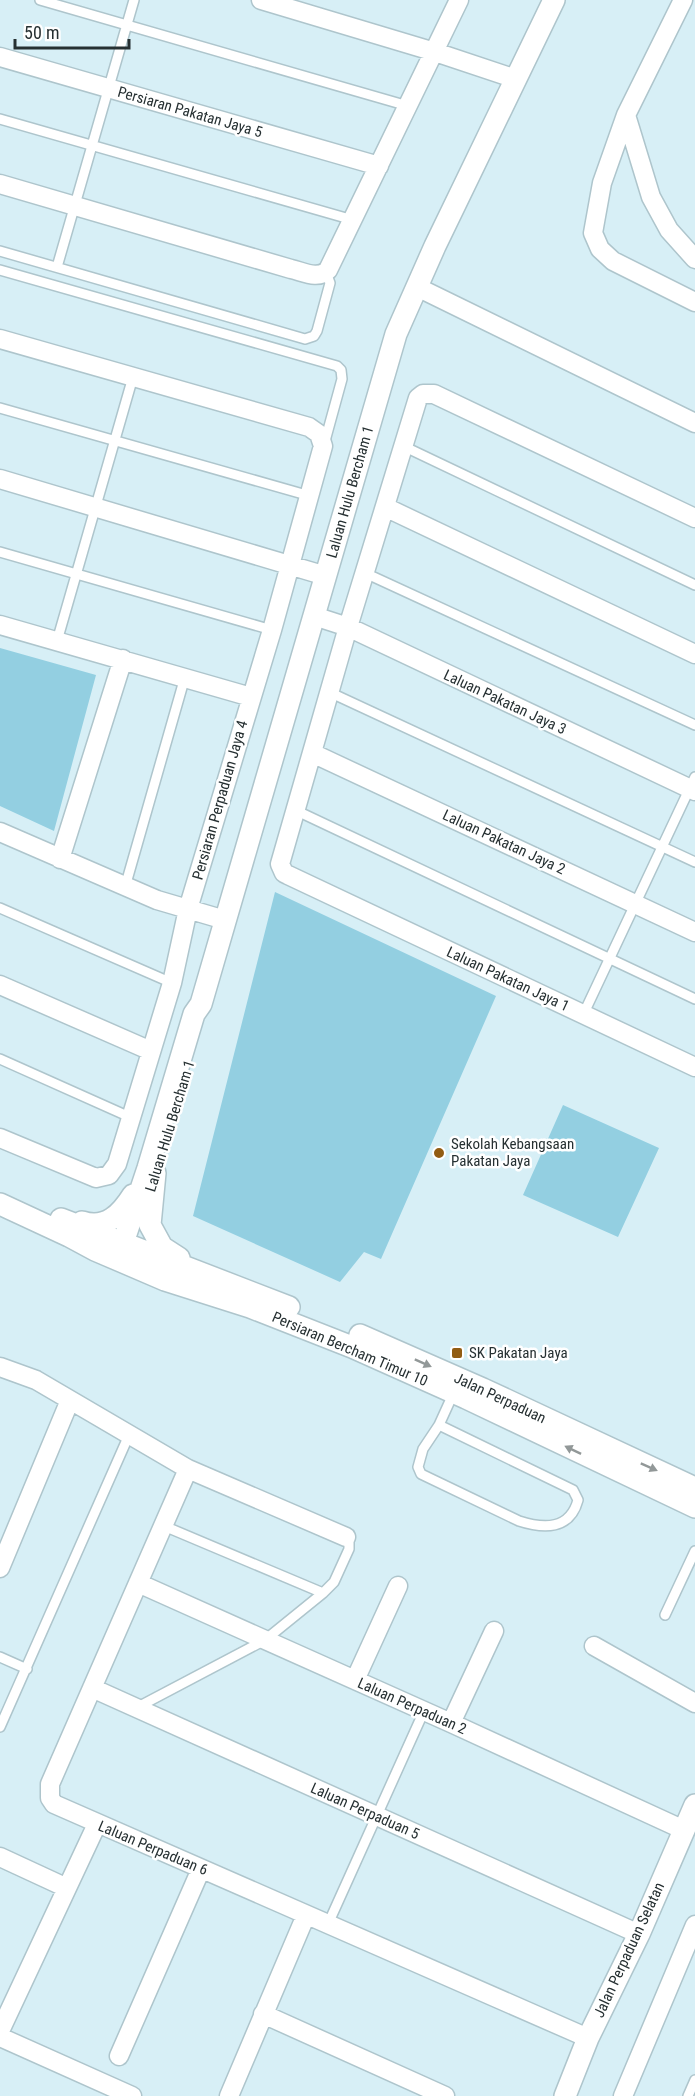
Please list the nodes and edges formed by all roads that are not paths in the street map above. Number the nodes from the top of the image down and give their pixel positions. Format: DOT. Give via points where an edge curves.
graph roads {
  1 [pos="40,0"];
  2 [pos="134,0"];
  3 [pos="261,0"];
  4 [pos="459,0"];
  5 [pos="554,0"];
  6 [pos="683,0"];
  7 [pos="127,25"];
  8 [pos="435,52"];
  9 [pos="0,57"];
  10 [pos="516,80"];
  11 [pos="108,88"];
  12 [pos="408,106"];
  13 [pos="626,115"];
  14 [pos="0,118"];
  15 [pos="91,146"];
  16 [pos="379,166"];
  17 [pos="0,184"];
  18 [pos="74,206"];
  19 [pos="353,220"];
  20 [pos="0,250"];
  21 [pos="695,259"];
  22 [pos="57,267"];
  23 [pos="0,270"];
  24 [pos="326,272"];
  25 [pos="417,287"];
  26 [pos="695,301"];
  27 [pos="0,339"];
  28 [pos="133,377"];
  29 [pos="0,408"];
  30 [pos="695,423"];
  31 [pos="114,440"];
  32 [pos="323,446"];
  33 [pos="403,446"];
  34 [pos="0,479"];
  35 [pos="310,496"];
  36 [pos="95,506"];
  37 [pos="385,507"];
  38 [pos="695,518"];
  39 [pos="0,552"];
  40 [pos="290,566"];
  41 [pos="76,573"];
  42 [pos="365,573"];
  43 [pos="326,576"];
  44 [pos="695,585"];
  45 [pos="314,616"];
  46 [pos="0,625"];
  47 [pos="348,627"];
  48 [pos="272,630"];
  49 [pos="57,641"];
  50 [pos="695,654"];
  51 [pos="123,659"];
  52 [pos="185,677"];
  53 [pos="329,693"];
  54 [pos="251,697"];
  55 [pos="695,725"];
  56 [pos="312,753"];
  57 [pos="693,786"];
  58 [pos="295,810"];
  59 [pos="0,832"];
  60 [pos="662,846"];
  61 [pos="60,859"];
  62 [pos="695,862"];
  63 [pos="125,887"];
  64 [pos="636,904"];
  65 [pos="0,908"];
  66 [pos="188,909"];
  67 [pos="225,920"];
  68 [pos="695,932"];
  69 [pos="610,959"];
  70 [pos="171,983"];
  71 [pos="0,985"];
  72 [pos="695,999"];
  73 [pos="583,1014"];
  74 [pos="151,1051"];
  75 [pos="0,1059"];
  76 [pos="695,1067"];
  77 [pos="132,1118"];
  78 [pos="0,1138"];
  79 [pos="151,1171"];
  80 [pos="0,1194"];
  81 [pos="10,1203"];
  82 [pos="69,1236"];
  83 [pos="128,1248"];
  84 [pos="247,1298"];
  85 [pos="0,1367"];
  86 [pos="457,1386"];
  87 [pos="70,1400"];
  88 [pos="439,1425"];
  89 [pos="129,1435"];
  90 [pos="602,1446"];
  91 [pos="188,1469"];
  92 [pos="626,1475"];
  93 [pos="695,1488"];
  94 [pos="695,1507"];
  95 [pos="164,1526"];
  96 [pos="346,1537"];
  97 [pos="695,1551"];
  98 [pos="0,1568"];
  99 [pos="138,1583"];
  100 [pos="398,1586"];
  101 [pos="323,1593"];
  102 [pos="665,1615"];
  103 [pos="494,1631"];
  104 [pos="265,1640"];
  105 [pos="594,1646"];
  106 [pos="0,1657"];
  107 [pos="27,1669"];
  108 [pos="355,1680"];
  109 [pos="92,1688"];
  110 [pos="695,1703"];
  111 [pos="136,1708"];
  112 [pos="424,1711"];
  113 [pos="451,1723"];
  114 [pos="0,1728"];
  115 [pos="695,1805"];
  116 [pos="377,1816"];
  117 [pos="97,1824"];
  118 [pos="684,1830"];
  119 [pos="0,1857"];
  120 [pos="201,1869"];
  121 [pos="67,1888"];
  122 [pos="306,1915"];
  123 [pos="328,1924"];
  124 [pos="695,1925"];
  125 [pos="639,1934"];
  126 [pos="690,1949"];
  127 [pos="263,2014"];
  128 [pos="0,2031"];
  129 [pos="0,2037"];
  130 [pos="588,2038"];
  131 [pos="118,2056"];
  132 [pos="695,2080"];
  133 [pos="132,2096"];
  134 [pos="229,2096"];
  135 [pos="445,2096"];
  136 [pos="565,2096"];
  137 [pos="623,2096"];
  138 [pos="688,2096"];
  1 -- 7 [label="lane"];
  2 -- 7 [label="lane"];
  3 -- 8 [label="street"];
  4 -- 8 [label="street"];
  5 -- 10 [label="street, Laluan Hulu Bercham 1"];
  6 -- 13 [label="street"];
  7 -- 11 [label="lane"];
  7 -- 12 [label="lane"];
  8 -- 10 [label="street"];
  8 -- 12 [label="street"];
  9 -- 11 [label="street, Persiaran Pakatan Jaya 5"];
  10 -- 25 [label="street, Laluan Hulu Bercham 1"];
  11 -- 15 [label="lane"];
  11 -- 16 [label="street, Persiaran Pakatan Jaya 5"];
  12 -- 16 [label="street"];
  13 -- 21 [label="street" via="651,196 669,230"];
  13 -- 26 [label="street" via="602,183 593,233 600,249 614,261"];
  14 -- 15 [label="lane"];
  15 -- 18 [label="lane"];
  15 -- 19 [label="lane"];
  16 -- 19 [label="street"];
  17 -- 18 [label="street"];
  18 -- 22 [label="lane"];
  18 -- 24 [label="street" via="319,276"];
  19 -- 24 [label="street"];
  20 -- 22 [label="lane"];
  22 -- 24 [label="lane" via="305,339 317,331 330,283"];
  23 -- 32 [label="lane, Persiaran Perpaduan Jaya 4" via="332,364 341,370 342,380"];
  25 -- 30 [label="street"];
  25 -- 43 [label="street, Laluan Hulu Bercham 1" via="396,334"];
  27 -- 28 [label="street"];
  28 -- 31 [label="lane"];
  28 -- 32 [label="street" via="314,430"];
  29 -- 31 [label="lane"];
  31 -- 35 [label="lane"];
  31 -- 36 [label="lane"];
  32 -- 35 [label="street, Persiaran Perpaduan Jaya 4"];
  33 -- 37 [label="street"];
  33 -- 38 [label="street" via="418,398 429,393"];
  33 -- 44 [label="lane"];
  34 -- 36 [label="street"];
  35 -- 40 [label="street, Persiaran Perpaduan Jaya 4"];
  36 -- 40 [label="street"];
  36 -- 41 [label="lane"];
  37 -- 42 [label="street"];
  37 -- 50 [label="street"];
  39 -- 41 [label="lane"];
  40 -- 43 [label="street"];
  40 -- 48 [label="street, Persiaran Perpaduan Jaya 4"];
  41 -- 48 [label="lane"];
  41 -- 49 [label="lane"];
  42 -- 47 [label="street"];
  42 -- 55 [label="lane"];
  43 -- 45 [label="street, Laluan Hulu Bercham 1"];
  45 -- 47 [label="street, Laluan Pakatan Jaya 3"];
  45 -- 67 [label="street, Laluan Hulu Bercham 1"];
  46 -- 49 [label="street"];
  47 -- 53 [label="street"];
  47 -- 57 [label="street, Laluan Pakatan Jaya 3"];
  48 -- 54 [label="street, Persiaran Perpaduan Jaya 4"];
  49 -- 51 [label="street"];
  51 -- 52 [label="street"];
  51 -- 61 [label="street"];
  52 -- 54 [label="street"];
  52 -- 63 [label="lane"];
  53 -- 56 [label="street"];
  53 -- 60 [label="lane"];
  54 -- 66 [label="street, Persiaran Perpaduan Jaya 4"];
  56 -- 58 [label="street"];
  56 -- 64 [label="street, Laluan Pakatan Jaya 2"];
  57 -- 60 [label="lane"];
  58 -- 69 [label="lane"];
  58 -- 73 [label="street, Laluan Pakatan Jaya 1" via="280,859 281,868 288,875"];
  59 -- 61 [label="street"];
  60 -- 62 [label="lane"];
  60 -- 64 [label="lane"];
  61 -- 63 [label="street"];
  63 -- 66 [label="street"];
  64 -- 68 [label="street, Laluan Pakatan Jaya 2"];
  64 -- 69 [label="lane"];
  65 -- 70 [label="lane"];
  66 -- 67 [label="street"];
  66 -- 70 [label="street, Persiaran Perpaduan Jaya 4"];
  67 -- 79 [label="street, Laluan Hulu Bercham 1" via="201,1004 194,1014"];
  69 -- 72 [label="lane"];
  69 -- 73 [label="lane"];
  70 -- 74 [label="street, Persiaran Perpaduan Jaya 4"];
  71 -- 74 [label="street"];
  73 -- 76 [label="street, Laluan Pakatan Jaya 1"];
  74 -- 77 [label="street, Persiaran Perpaduan Jaya 4"];
  75 -- 77 [label="lane"];
  77 -- 78 [label="street, Persiaran Perpaduan Jaya 4" via="114,1170 103,1178"];
  79 -- 81 [label="street" via="123,1211 104,1224 89,1225"];
  79 -- 83 [label="street, Laluan Hulu Bercham 1"];
  79 -- 84 [label="street" via="150,1225 162,1247"];
  80 -- 81 [label="street"];
  81 -- 82 [label="street"];
  81 -- 83 [label="street"];
  82 -- 83 [label="street" via="114,1251"];
  82 -- 84 [label="street" via="165,1280"];
  83 -- 84 [label="street, Jalan Perpaduan"];
  84 -- 86 [label="street, Jalan Perpaduan" via="339,1326"];
  85 -- 87 [label="street" via="36,1380"];
  86 -- 88 [label="lane"];
  86 -- 90 [label="street, Jalan Perpaduan"];
  92 -- 86 [label="street, one-way"];
  87 -- 89 [label="street"];
  87 -- 98 [label="street"];
  88 -- 88 [label="lane" via="419,1461 418,1471 426,1478 536,1526 551,1526 574,1512 578,1500 573,1490"];
  89 -- 91 [label="street"];
  89 -- 107 [label="lane"];
  90 -- 92 [label="street" via="605,1460 623,1469"];
  90 -- 93 [label="street, Jalan Perpaduan, one-way"];
  91 -- 95 [label="street, Laluan Perpaduan 6"];
  91 -- 96 [label="street"];
  92 -- 94 [label="street"];
  95 -- 99 [label="street, Laluan Perpaduan 6"];
  95 -- 101 [label="lane"];
  96 -- 101 [label="lane" via="349,1549 334,1582"];
  97 -- 102 [label="lane"];
  99 -- 104 [label="street, Laluan Perpaduan 2"];
  99 -- 109 [label="street, Laluan Perpaduan 6"];
  100 -- 108 [label="street"];
  101 -- 104 [label="lane"];
  103 -- 113 [label="street"];
  104 -- 108 [label="street, Laluan Perpaduan 2"];
  104 -- 111 [label="lane"];
  105 -- 110 [label="street"];
  106 -- 107 [label="lane"];
  107 -- 114 [label="lane"];
  108 -- 112 [label="street, Laluan Perpaduan 2"];
  109 -- 111 [label="street, Laluan Perpaduan 5"];
  109 -- 117 [label="street, Laluan Perpaduan 6" via="49,1791 54,1804"];
  111 -- 116 [label="street, Laluan Perpaduan 5"];
  112 -- 113 [label="street, Laluan Perpaduan 2"];
  112 -- 116 [label="lane"];
  113 -- 118 [label="street, Laluan Perpaduan 2"];
  115 -- 118 [label="street, Jalan Perpaduan Selatan"];
  116 -- 123 [label="lane"];
  116 -- 125 [label="street, Laluan Perpaduan 5"];
  117 -- 120 [label="street, Laluan Perpaduan 6"];
  117 -- 121 [label="street"];
  118 -- 125 [label="street, Jalan Perpaduan Selatan"];
  119 -- 121 [label="street"];
  120 -- 122 [label="street, Laluan Perpaduan 6"];
  120 -- 131 [label="street"];
  121 -- 128 [label="street"];
  122 -- 123 [label="street, Laluan Perpaduan 6"];
  122 -- 127 [label="street"];
  123 -- 130 [label="street, Laluan Perpaduan 6"];
  124 -- 126 [label="street"];
  125 -- 130 [label="street, Jalan Perpaduan Selatan"];
  126 -- 137 [label="street"];
  127 -- 134 [label="street"];
  127 -- 135 [label="street"];
  129 -- 133 [label="street"];
  130 -- 136 [label="street, Jalan Perpaduan Selatan"];
  132 -- 138 [label="lane"];
}
